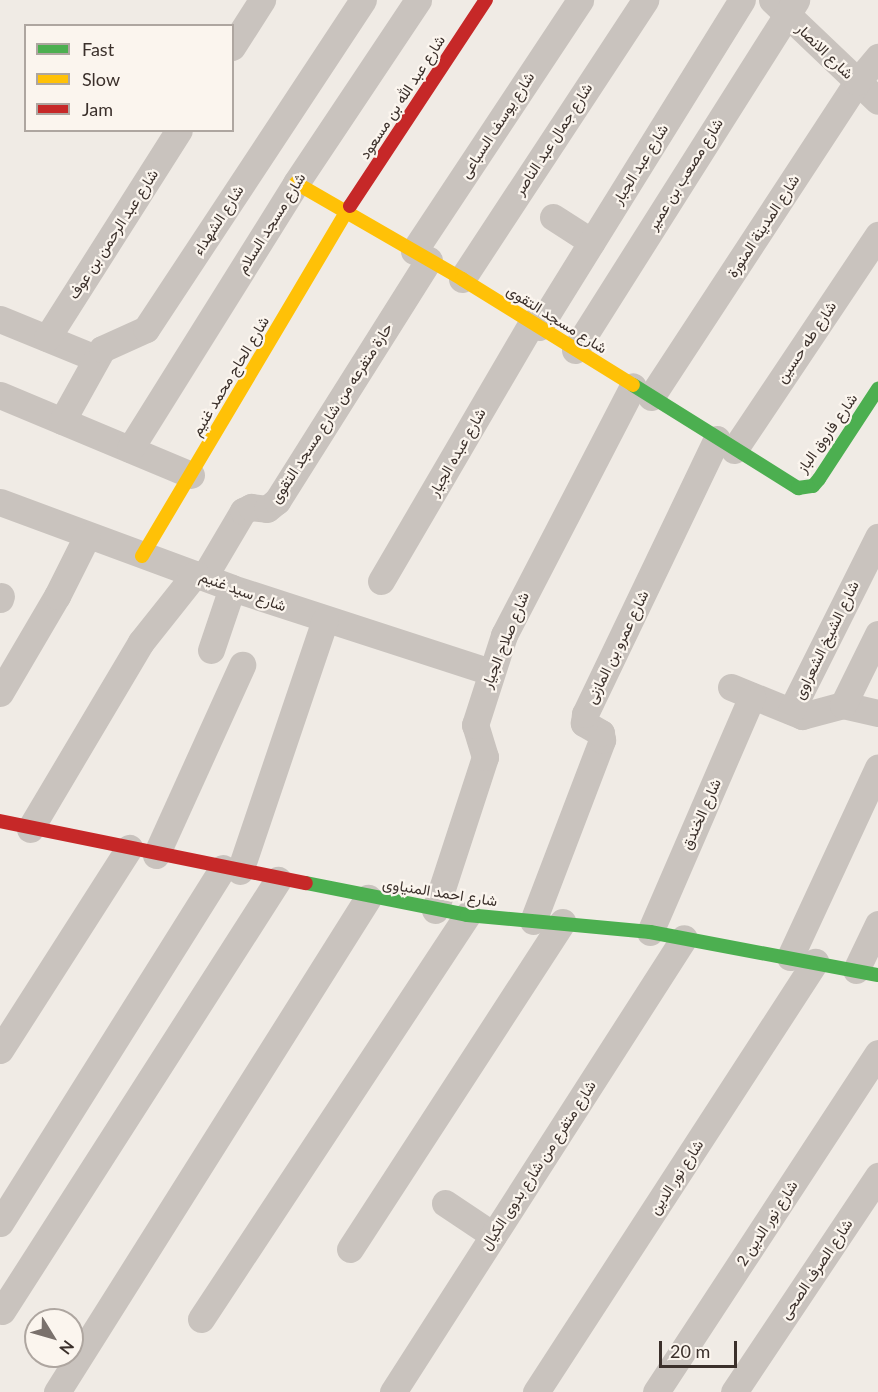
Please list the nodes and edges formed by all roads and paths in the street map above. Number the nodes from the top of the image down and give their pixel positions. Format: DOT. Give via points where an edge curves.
graph roads {
  1 [pos="262,0"];
  2 [pos="363,0"];
  3 [pos="418,0"];
  4 [pos="486,0"];
  5 [pos="580,0"];
  6 [pos="645,0"];
  7 [pos="742,0"];
  8 [pos="784,5"];
  9 [pos="234,44"];
  10 [pos="878,57"];
  11 [pos="857,82"];
  12 [pos="878,100"];
  13 [pos="178,132"];
  14 [pos="296,183"];
  15 [pos="346,212"];
  16 [pos="553,217"];
  17 [pos="878,235"];
  18 [pos="592,242"];
  19 [pos="421,255"];
  20 [pos="462,279"];
  21 [pos="0,319"];
  22 [pos="535,325"];
  23 [pos="47,338"];
  24 [pos="575,350"];
  25 [pos="95,358"];
  26 [pos="878,388"];
  27 [pos="642,391"];
  28 [pos="0,395"];
  29 [pos="62,421"];
  30 [pos="726,444"];
  31 [pos="130,449"];
  32 [pos="191,475"];
  33 [pos="798,488"];
  34 [pos="0,502"];
  35 [pos="87,536"];
  36 [pos="878,537"];
  37 [pos="142,556"];
  38 [pos="200,576"];
  39 [pos="381,581"];
  40 [pos="232,588"];
  41 [pos="325,620"];
  42 [pos="878,634"];
  43 [pos="211,650"];
  44 [pos="242,665"];
  45 [pos="490,672"];
  46 [pos="0,693"];
  47 [pos="843,705"];
  48 [pos="790,711"];
  49 [pos="878,713"];
  50 [pos="878,767"];
  51 [pos="0,821"];
  52 [pos="30,829"];
  53 [pos="129,848"];
  54 [pos="156,855"];
  55 [pos="232,870"];
  56 [pos="278,880"];
  57 [pos="368,898"];
  58 [pos="435,910"];
  59 [pos="467,915"];
  60 [pos="532,921"];
  61 [pos="562,922"];
  62 [pos="878,924"];
  63 [pos="650,932"];
  64 [pos="684,938"];
  65 [pos="803,959"];
  66 [pos="867,973"];
  67 [pos="0,1050"];
  68 [pos="878,1053"];
  69 [pos="878,1176"];
  70 [pos="445,1203"];
  71 [pos="0,1223"];
  72 [pos="493,1235"];
  73 [pos="350,1249"];
  74 [pos="2,1311"];
  75 [pos="201,1318"];
  76 [pos="57,1392"];
  77 [pos="393,1392"];
  78 [pos="536,1392"];
  79 [pos="656,1392"];
  80 [pos="734,1392"];
  1 -- 9 [label="street"];
  2 -- 25 [label="street, شارع الشهداء" via="146,329 113,341"];
  3 -- 14 [label="street, شارع مسجد السلام"];
  4 -- 15 [label="street, شارع عبد الله بن مسعود"];
  5 -- 19 [label="street, شارع يوسف السباعى"];
  6 -- 20 [label="street, شارع جمال عبد الناصر"];
  7 -- 18 [label="street, شارع عبد الجبار"];
  8 -- 11 [label="street, شارع الانصار"];
  8 -- 24 [label="street, شارع مصعب بن عمير"];
  10 -- 11 [label="street, شارع المدينة المنورة"];
  11 -- 12 [label="street, شارع الانصار"];
  11 -- 27 [label="street, شارع المدينة المنورة"];
  13 -- 23 [label="street, شارع عبد الرحمن بن عوف"];
  14 -- 15 [label="street, شارع مسجد التقوى"];
  14 -- 31 [label="street, شارع مسجد السلام"];
  15 -- 19 [label="street, شارع مسجد التقوى"];
  15 -- 32 [label="street, شارع الحاج محمد غنيم"];
  16 -- 18 [label="street"];
  17 -- 30 [label="street, شارع طه حسين"];
  18 -- 22 [label="street, شارع عبد الجبار"];
  19 -- 20 [label="street, شارع مسجد التقوى"];
  19 -- 38 [label="street, حارة متفرعه من شارع مسجد التقوى" via="278,501 267,509 251,507 243,511"];
  20 -- 22 [label="street, شارع مسجد التقوى"];
  21 -- 23 [label="street"];
  22 -- 24 [label="street, شارع مسجد التقوى"];
  22 -- 39 [label="street, شارع عبده الجيار"];
  23 -- 25 [label="street"];
  24 -- 27 [label="street, شارع مسجد التقوى"];
  25 -- 29 [label="street, شارع الشهداء"];
  26 -- 33 [label="street, شارع فاروق الباز" via="819,479 813,486"];
  27 -- 30 [label="street, شارع مسجد التقوى"];
  27 -- 45 [label="street, شارع صلاح الجيار" via="523,593"];
  28 -- 29 [label="street"];
  29 -- 31 [label="street"];
  30 -- 33 [label="street, شارع مسجد التقوى"];
  30 -- 60 [label="street, شارع عمرو بن المازنى" via="585,714 584,723 602,740"];
  31 -- 32 [label="street"];
  32 -- 37 [label="street, شارع الحاج محمد غنيم"];
  34 -- 35 [label="street, شارع سيد غنيم"];
  35 -- 37 [label="street, شارع سيد غنيم"];
  35 -- 46 [label="street"];
  36 -- 48 [label="street, شارع الشيخ الشعراوى"];
  37 -- 38 [label="street, شارع سيد غنيم"];
  38 -- 40 [label="street, شارع سيد غنيم"];
  38 -- 52 [label="street" via="136,649"];
  40 -- 41 [label="street, شارع سيد غنيم"];
  40 -- 43 [label="street"];
  41 -- 45 [label="street, شارع سيد غنيم"];
  41 -- 55 [label="street"];
  42 -- 47 [label="street"];
  44 -- 54 [label="street"];
  45 -- 58 [label="street, شارع صلاح الجيار" via="475,725 485,757"];
  47 -- 48 [label="street" via="802,716"];
  47 -- 49 [label="street"];
  48 -- 63 [label="street, شارع الخندق" via="742,691"];
  50 -- 65 [label="street, شارع نور الدين"];
  51 -- 52 [label="street, شارع احمد المنياوى"];
  52 -- 53 [label="street, شارع احمد المنياوى"];
  53 -- 54 [label="street, شارع احمد المنياوى"];
  53 -- 67 [label="street"];
  54 -- 55 [label="street, شارع احمد المنياوى"];
  55 -- 56 [label="street, شارع احمد المنياوى"];
  55 -- 71 [label="street"];
  56 -- 57 [label="street, شارع احمد المنياوى"];
  56 -- 74 [label="street"];
  57 -- 58 [label="street, شارع احمد المنياوى"];
  57 -- 76 [label="street"];
  58 -- 59 [label="street, شارع احمد المنياوى"];
  59 -- 60 [label="street, شارع احمد المنياوى"];
  59 -- 75 [label="street"];
  60 -- 61 [label="street, شارع احمد المنياوى"];
  61 -- 63 [label="street, شارع احمد المنياوى"];
  61 -- 73 [label="street"];
  62 -- 66 [label="street"];
  63 -- 64 [label="street, شارع احمد المنياوى"];
  64 -- 65 [label="street, شارع احمد المنياوى"];
  64 -- 72 [label="street, شارع متفرع من شارع بدوى الكيال"];
  65 -- 66 [label="street, شارع احمد المنياوى"];
  65 -- 78 [label="street, شارع نور الدين"];
  68 -- 79 [label="street, شارع نور الدين 2"];
  69 -- 80 [label="street, شارع الصرف الصحى"];
  70 -- 72 [label="street"];
  72 -- 77 [label="street, شارع متفرع من شارع بدوى الكيال"];
}
